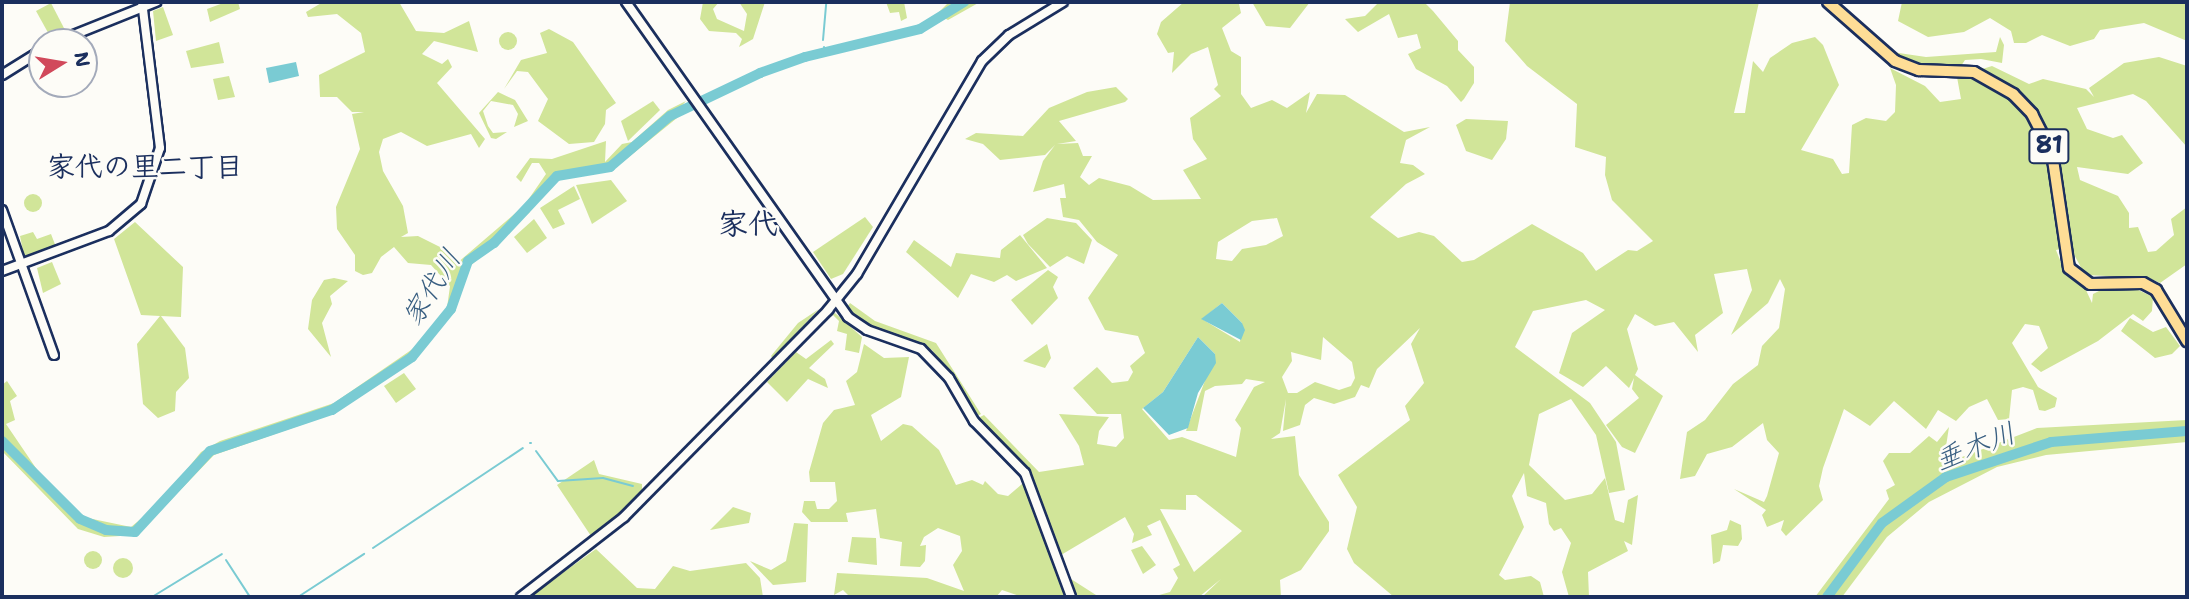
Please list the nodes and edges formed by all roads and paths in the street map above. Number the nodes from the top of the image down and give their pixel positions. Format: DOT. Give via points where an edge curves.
graph roads {
  1 [pos="156,2"];
  2 [pos="626,2"];
  3 [pos="1063,2"];
  4 [pos="1828,2"];
  5 [pos="143,4"];
  6 [pos="88,28"];
  7 [pos="28,59"];
  8 [pos="2,75"];
  9 [pos="2,210"];
  10 [pos="21,264"];
  11 [pos="2,271"];
  12 [pos="835,301"];
  13 [pos="2187,341"];
  14 [pos="54,355"];
  15 [pos="521,597"];
  16 [pos="1071,597"];
  1 -- 5 [label="street"];
  2 -- 12 [label="street"];
  3 -- 12 [label="street" via="1009,35 982,61 857,274"];
  4 -- 13 [label="main road, 81" via="1895,61 1919,70 1974,72 2013,94 2032,114 2052,152 2069,268 2090,284 2143,284 2156,290"];
  5 -- 6 [label="street"];
  5 -- 10 [label="street" via="160,148 150,187 130,218 109,231"];
  7 -- 8 [label="street"];
  9 -- 10 [label="street"];
  10 -- 11 [label="street"];
  10 -- 14 [label="street"];
  12 -- 15 [label="street" via="624,517"];
  12 -- 16 [label="street" via="852,322 921,349 936,362 974,421 1025,473"];
}
